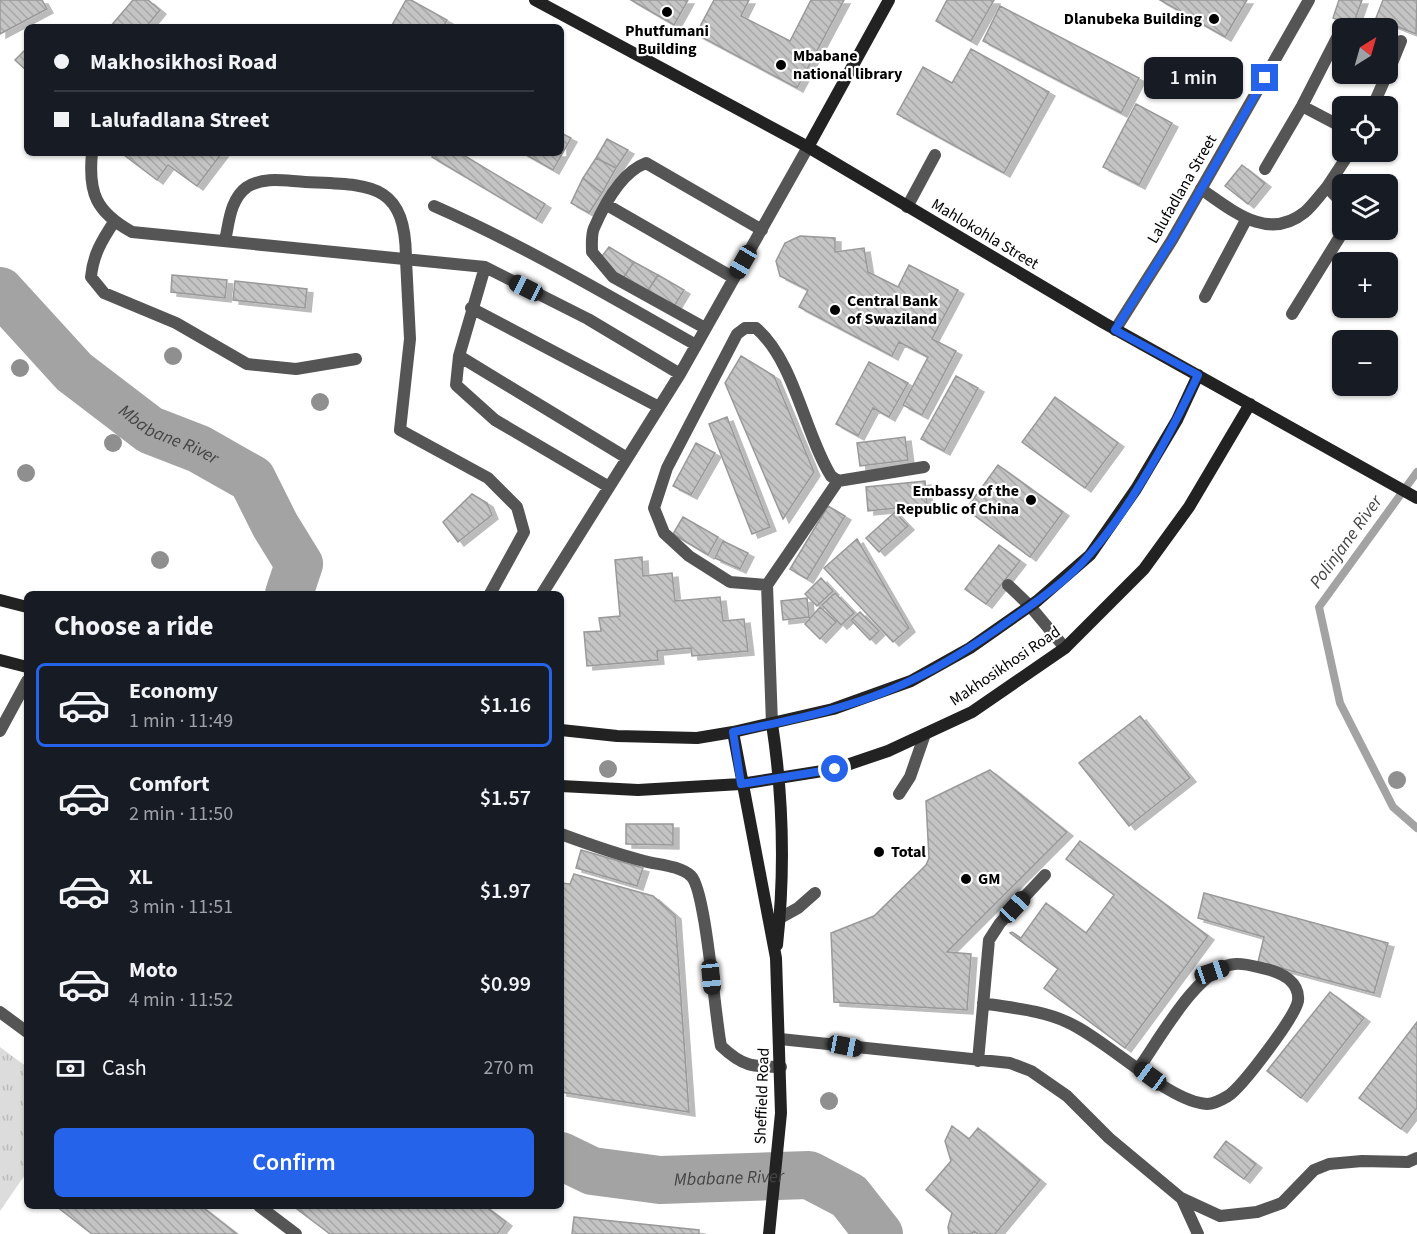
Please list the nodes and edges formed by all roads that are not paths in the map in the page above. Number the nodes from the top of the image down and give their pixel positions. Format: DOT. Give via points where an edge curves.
graph roads {
  1 [pos="535,0"];
  2 [pos="889,0"];
  3 [pos="1309,0"];
  4 [pos="1401,41"];
  5 [pos="1332,48"];
  6 [pos="1398,48"];
  7 [pos="1302,106"];
  8 [pos="1332,122"];
  9 [pos="808,147"];
  10 [pos="935,155"];
  11 [pos="92,156"];
  12 [pos="1343,162"];
  13 [pos="1265,169"];
  14 [pos="1327,187"];
  15 [pos="1201,189"];
  16 [pos="1332,192"];
  17 [pos="608,205"];
  18 [pos="434,206"];
  19 [pos="907,207"];
  20 [pos="1246,220"];
  21 [pos="114,222"];
  22 [pos="762,230"];
  23 [pos="1338,240"];
  24 [pos="225,241"];
  25 [pos="406,260"];
  26 [pos="485,267"];
  27 [pos="734,278"];
  28 [pos="1205,297"];
  29 [pos="471,309"];
  30 [pos="1292,314"];
  31 [pos="705,328"];
  32 [pos="1115,330"];
  33 [pos="696,345"];
  34 [pos="459,356"];
  35 [pos="356,359"];
  36 [pos="680,374"];
  37 [pos="1198,375"];
  38 [pos="1250,404"];
  39 [pos="659,407"];
  40 [pos="627,458"];
  41 [pos="924,467"];
  42 [pos="838,481"];
  43 [pos="609,487"];
  44 [pos="1417,498"];
  45 [pos="767,585"];
  46 [pos="1008,585"];
  47 [pos="492,591"];
  48 [pos="544,591"];
  49 [pos="0,600"];
  50 [pos="24,606"];
  51 [pos="1030,606"];
  52 [pos="1065,648"];
  53 [pos="0,660"];
  54 [pos="24,666"];
  55 [pos="24,687"];
  56 [pos="772,724"];
  57 [pos="564,730"];
  58 [pos="0,731"];
  59 [pos="733,732"];
  60 [pos="925,734"];
  61 [pos="780,777"];
  62 [pos="741,784"];
  63 [pos="564,786"];
  64 [pos="899,794"];
  65 [pos="564,835"];
  66 [pos="1045,875"];
  67 [pos="815,893"];
  68 [pos="780,918"];
  69 [pos="776,958"];
  70 [pos="983,1003"];
  71 [pos="0,1012"];
  72 [pos="24,1030"];
  73 [pos="780,1039"];
  74 [pos="978,1061"];
  75 [pos="781,1067"];
  76 [pos="1139,1068"];
  77 [pos="1417,1158"];
  78 [pos="1181,1198"];
  79 [pos="263,1209"];
  80 [pos="770,1230"];
  81 [pos="296,1234"];
  82 [pos="1198,1234"];
  1 -- 9 [label="main road, Mahlokohla Street"];
  2 -- 9 [label="main road"];
  3 -- 15 [label="street, Lalufadlana Street"];
  4 -- 6 [label="street"];
  5 -- 7 [label="street"];
  7 -- 8 [label="street"];
  7 -- 13 [label="street"];
  9 -- 19 [label="main road, Mahlokohla Street"];
  9 -- 22 [label="street"];
  10 -- 19 [label="street"];
  11 -- 21 [label="street" via="89,179 97,202"];
  12 -- 14 [label="street"];
  14 -- 16 [label="street"];
  14 -- 20 [label="street" via="1307,211 1291,221 1276,225"];
  15 -- 20 [label="street"];
  15 -- 32 [label="street, Lalufadlana Street"];
  17 -- 22 [label="street" via="634,167 646,163"];
  17 -- 27 [label="street"];
  17 -- 31 [label="street" via="593,230 592,252 613,277"];
  18 -- 33 [label="street" via="585,280"];
  19 -- 32 [label="main road, Mahlokohla Street"];
  20 -- 28 [label="street"];
  21 -- 24 [label="street" via="132,232"];
  21 -- 35 [label="street" via="92,263 91,277 104,293 176,323 247,363 296,369"];
  22 -- 27 [label="street"];
  23 -- 30 [label="street"];
  24 -- 25 [label="street"];
  24 -- 25 [label="street" via="234,203 246,188 263,179 360,184 380,191 393,203 406,236"];
  25 -- 26 [label="street"];
  25 -- 47 [label="street" via="410,339 400,430 488,478 517,507 524,532"];
  26 -- 29 [label="street"];
  26 -- 36 [label="street" via="588,319"];
  27 -- 31 [label="street"];
  29 -- 34 [label="street"];
  29 -- 39 [label="street"];
  31 -- 33 [label="street"];
  32 -- 37 [label="main road, Mahlokohla Street"];
  33 -- 36 [label="street"];
  34 -- 40 [label="street"];
  34 -- 43 [label="street" via="455,380 460,391 495,420"];
  36 -- 39 [label="street"];
  37 -- 38 [label="main road, Mahlokohla Street"];
  37 -- 51 [label="main road, Makhosikhosi Road" via="1142,480 1090,555"];
  38 -- 44 [label="main road, Mahlokohla Street"];
  38 -- 52 [label="main road, Makhosikhosi Road" via="1189,507 1144,569"];
  39 -- 40 [label="street"];
  40 -- 43 [label="street"];
  41 -- 42 [label="street"];
  42 -- 45 [label="street"];
  42 -- 45 [label="street" via="822,461 779,356 756,328 745,328 737,334 667,468 654,508 664,533 688,556 730,582"];
  43 -- 48 [label="street"];
  45 -- 56 [label="street"];
  46 -- 51 [label="street"];
  49 -- 50 [label="main road"];
  51 -- 52 [label="street"];
  51 -- 56 [label="main road, Makhosikhosi Road" via="970,648 911,681 833,709"];
  52 -- 60 [label="main road, Makhosikhosi Road" via="972,712"];
  53 -- 54 [label="main road"];
  55 -- 58 [label="street"];
  56 -- 59 [label="main road, Makhosikhosi Road"];
  56 -- 61 [label="main road, Sheffield Road"];
  57 -- 59 [label="main road, Makhosikhosi Road" via="697,738"];
  59 -- 62 [label="main road, Sheffield Road"];
  60 -- 61 [label="main road, Makhosikhosi Road" via="835,769"];
  60 -- 64 [label="street" via="910,777"];
  61 -- 62 [label="main road, Makhosikhosi Road"];
  61 -- 68 [label="main road, Sheffield Road"];
  62 -- 63 [label="main road, Makhosikhosi Road" via="638,790"];
  62 -- 69 [label="main road, Sheffield Road"];
  65 -- 75 [label="street" via="681,870 692,877 702,912 721,1046 733,1058 752,1067"];
  66 -- 70 [label="street" via="989,940"];
  67 -- 68 [label="street"];
  68 -- 69 [label="main road, Sheffield Road"];
  69 -- 73 [label="main road, Sheffield Road"];
  70 -- 74 [label="street"];
  70 -- 76 [label="street" via="1066,1021"];
  71 -- 72 [label="street"];
  73 -- 74 [label="street"];
  73 -- 75 [label="main road, Sheffield Road"];
  74 -- 78 [label="street" via="1010,1063 1031,1071 1067,1096 1108,1137"];
  75 -- 80 [label="main road, Sheffield Road" via="781,1113"];
  76 -- 76 [label="street" via="1212,972 1234,964 1251,965 1286,976 1295,987 1298,1000 1293,1015 1229,1096 1210,1104 1190,1101"];
  77 -- 78 [label="street" via="1408,1162 1329,1164 1314,1170 1282,1203 1257,1212 1220,1216"];
  78 -- 82 [label="street"];
  79 -- 81 [label="street"];
}
